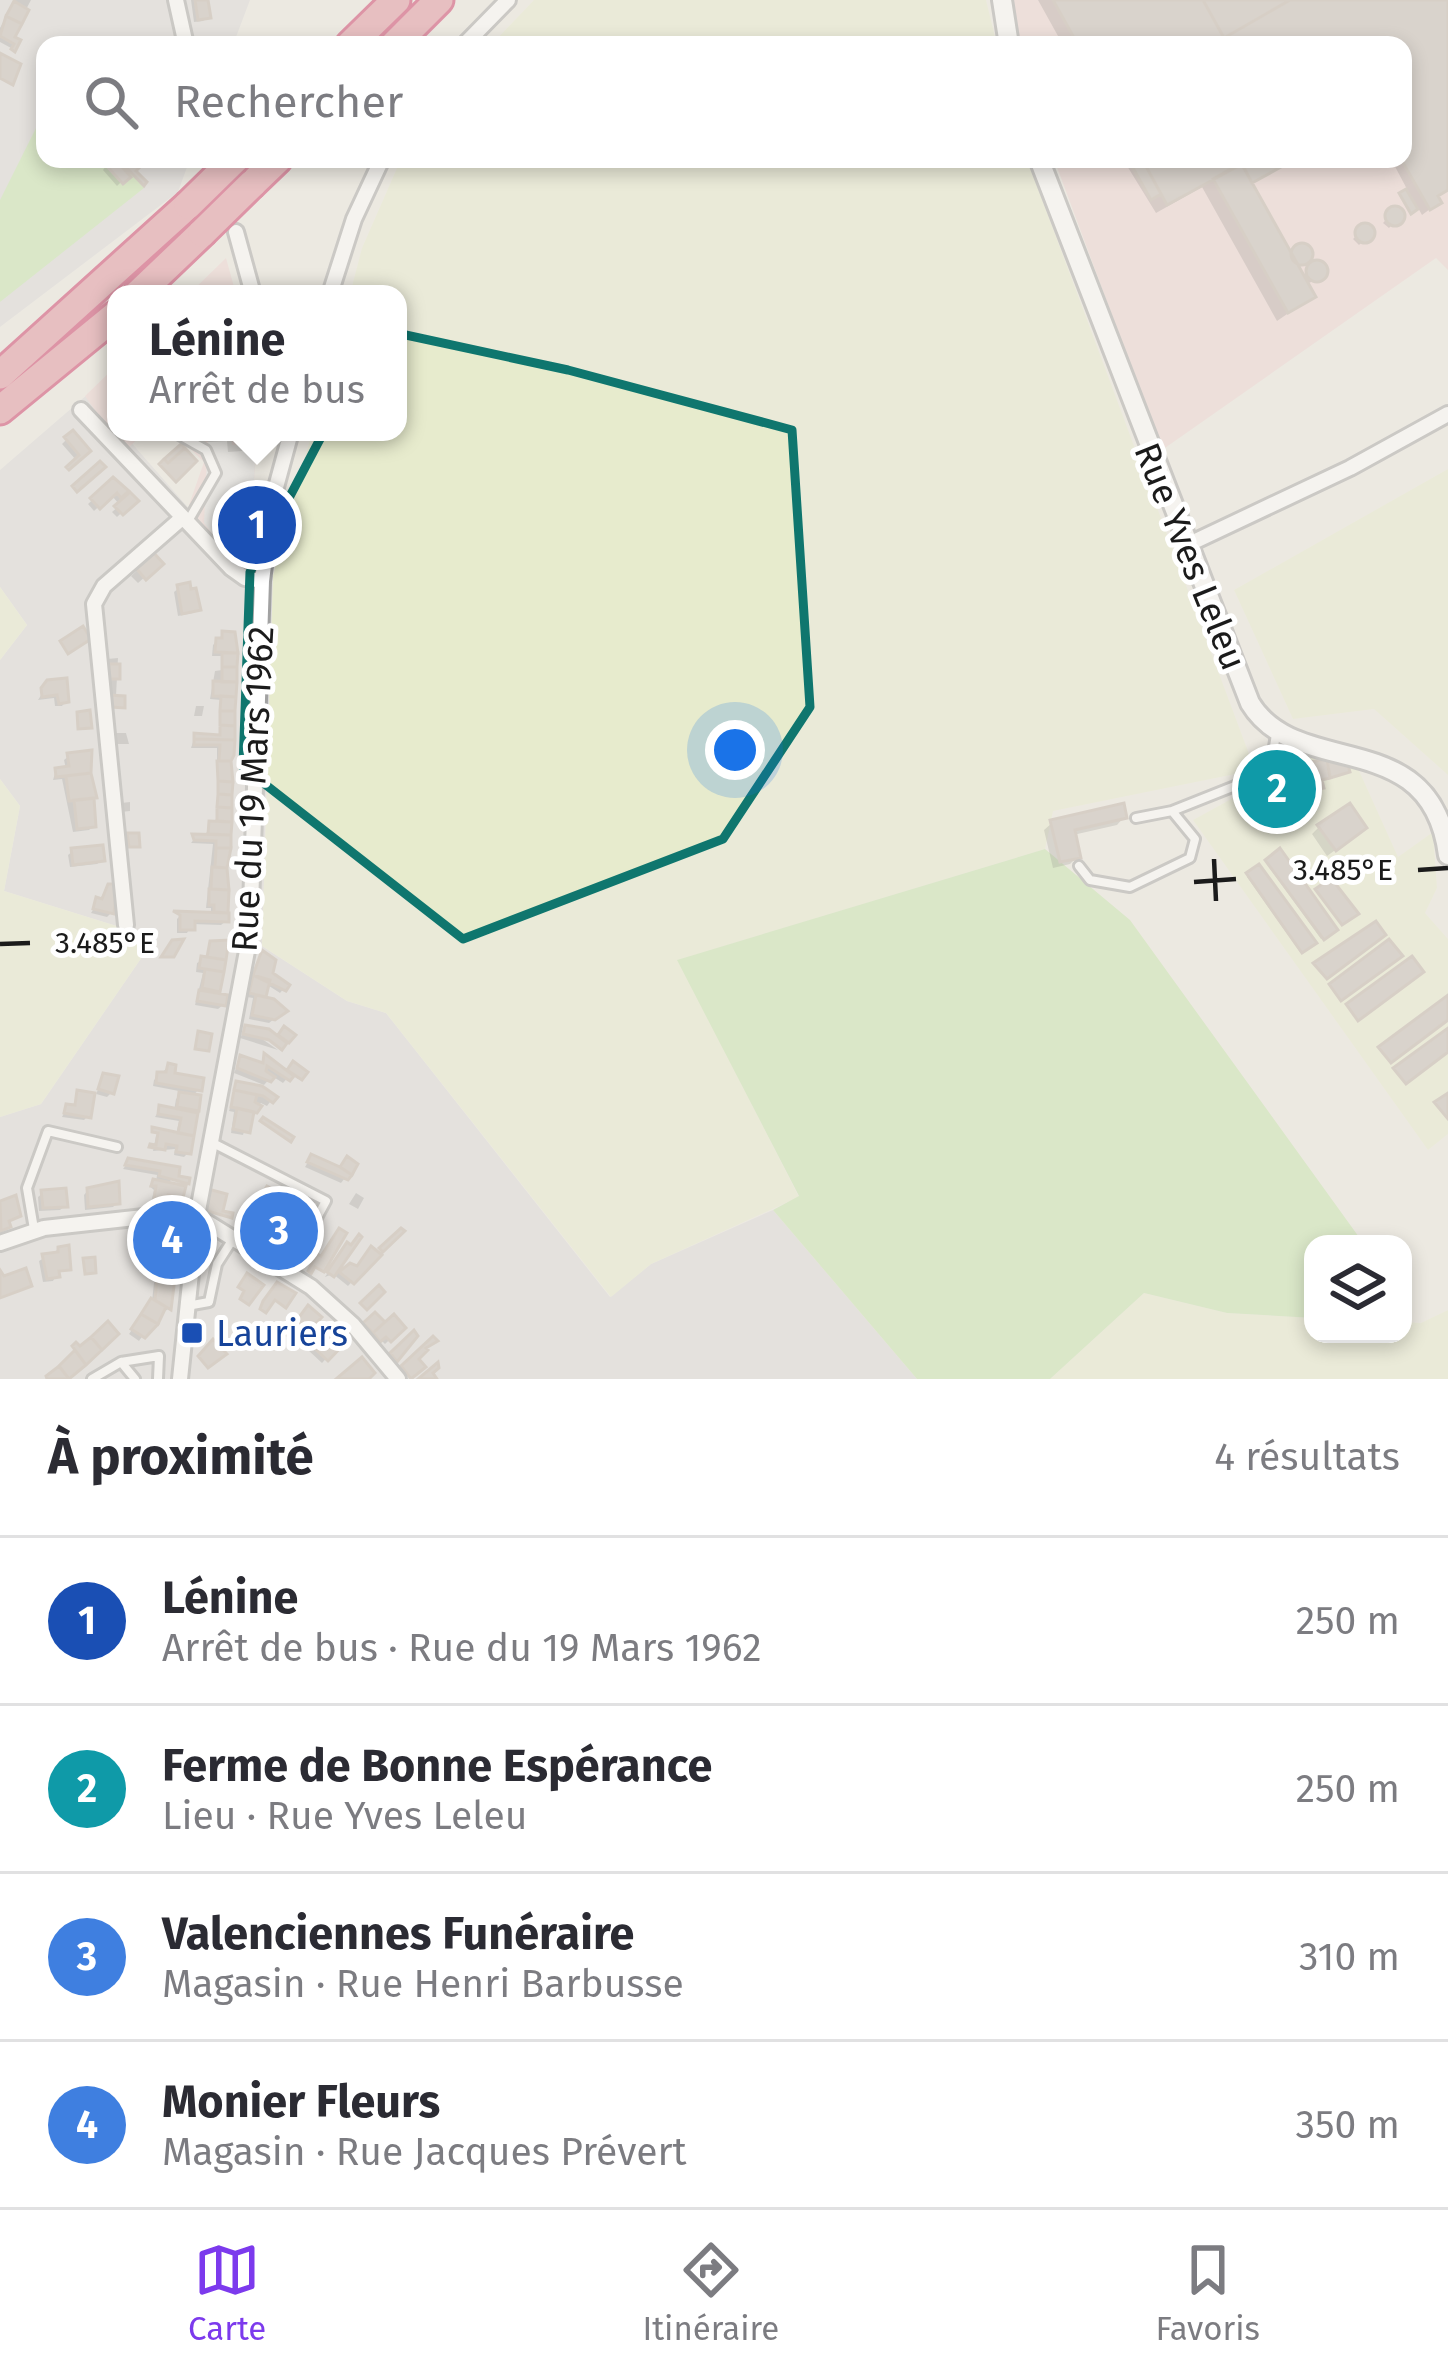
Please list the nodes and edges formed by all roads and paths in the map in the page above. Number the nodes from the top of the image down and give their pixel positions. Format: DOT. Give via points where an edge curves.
graph roads {
  1 [pos="176,0"];
  2 [pos="396,0"];
  3 [pos="439,0"];
  4 [pos="508,0"];
  5 [pos="999,0"];
  6 [pos="184,36"];
  7 [pos="359,36"];
  8 [pos="403,36"];
  9 [pos="473,36"];
  10 [pos="1007,36"];
  11 [pos="226,168"];
  12 [pos="269,168"];
  13 [pos="378,168"];
  14 [pos="1042,168"];
  15 [pos="236,232"];
  16 [pos="147,285"];
  17 [pos="251,285"];
  18 [pos="333,285"];
  19 [pos="107,322"];
  20 [pos="0,375"];
  21 [pos="39,378"];
  22 [pos="0,410"];
  23 [pos="81,410"];
  24 [pos="1448,413"];
  25 [pos="0,423"];
  26 [pos="107,438"];
  27 [pos="110,441"];
  28 [pos="191,441"];
  29 [pos="289,441"];
  30 [pos="185,520"];
  31 [pos="1187,545"];
  32 [pos="262,581"];
  33 [pos="1276,732"];
  34 [pos="1172,811"];
  35 [pos="1136,818"];
  36 [pos="1448,854"];
  37 [pos="1079,866"];
  38 [pos="126,926"];
  39 [pos="211,1142"];
  40 [pos="117,1147"];
  41 [pos="196,1216"];
  42 [pos="217,1228"];
  43 [pos="34,1231"];
  44 [pos="234,1238"];
  45 [pos="0,1243"];
  46 [pos="191,1262"];
  47 [pos="288,1271"];
  48 [pos="187,1306"];
  49 [pos="121,1362"];
  50 [pos="92,1379"];
  51 [pos="135,1379"];
  52 [pos="158,1379"];
  53 [pos="180,1379"];
  54 [pos="398,1379"];
  1 -- 6 [label="street"];
  2 -- 7 [label="highway"];
  3 -- 8 [label="highway"];
  4 -- 9 [label="street"];
  5 -- 10 [label="street"];
  11 -- 20 [label="highway, bridge"];
  12 -- 16 [label="highway, bridge"];
  13 -- 18 [label="street"];
  14 -- 31 [label="street, Rue Yves Leleu"];
  15 -- 17 [label="street"];
  19 -- 21 [label="highway"];
  21 -- 22 [label="highway"];
  21 -- 25 [label="highway"];
  23 -- 26 [label="street"];
  24 -- 31 [label="street"];
  27 -- 30 [label="street"];
  28 -- 30 [label="lane" via="206,449 216,473"];
  29 -- 32 [label="street, Rue du 19 Mars 1962"];
  30 -- 32 [label="street" via="238,575"];
  30 -- 38 [label="street" via="104,586 94,604"];
  31 -- 33 [label="street, Rue Yves Leleu" via="1246,695"];
  32 -- 39 [label="street, Rue du 19 Mars 1962" via="250,935"];
  33 -- 34 [label="lane" via="1270,772"];
  33 -- 36 [label="street" via="1372,759 1401,776 1436,815"];
  34 -- 35 [label="lane"];
  34 -- 37 [label="lane" via="1195,838 1190,858 1130,887 1090,880"];
  39 -- 41 [label="street, Rue du 19 Mars 1962"];
  39 -- 47 [label="lane" via="326,1201"];
  40 -- 43 [label="lane" via="48,1131 27,1188"];
  41 -- 42 [label="street"];
  41 -- 43 [label="street"];
  41 -- 46 [label="street, Rue du 19 Mars 1962"];
  42 -- 44 [label="street"];
  42 -- 46 [label="street"];
  43 -- 45 [label="street"];
  44 -- 47 [label="street"];
  44 -- 48 [label="lane" via="219,1258 209,1302"];
  46 -- 48 [label="street, Rue du 19 Mars 1962"];
  47 -- 54 [label="street" via="344,1316"];
  48 -- 53 [label="street, Rue du 19 Mars 1962"];
  49 -- 50 [label="lane"];
  49 -- 51 [label="lane"];
  49 -- 52 [label="lane" via="159,1356"];
}
